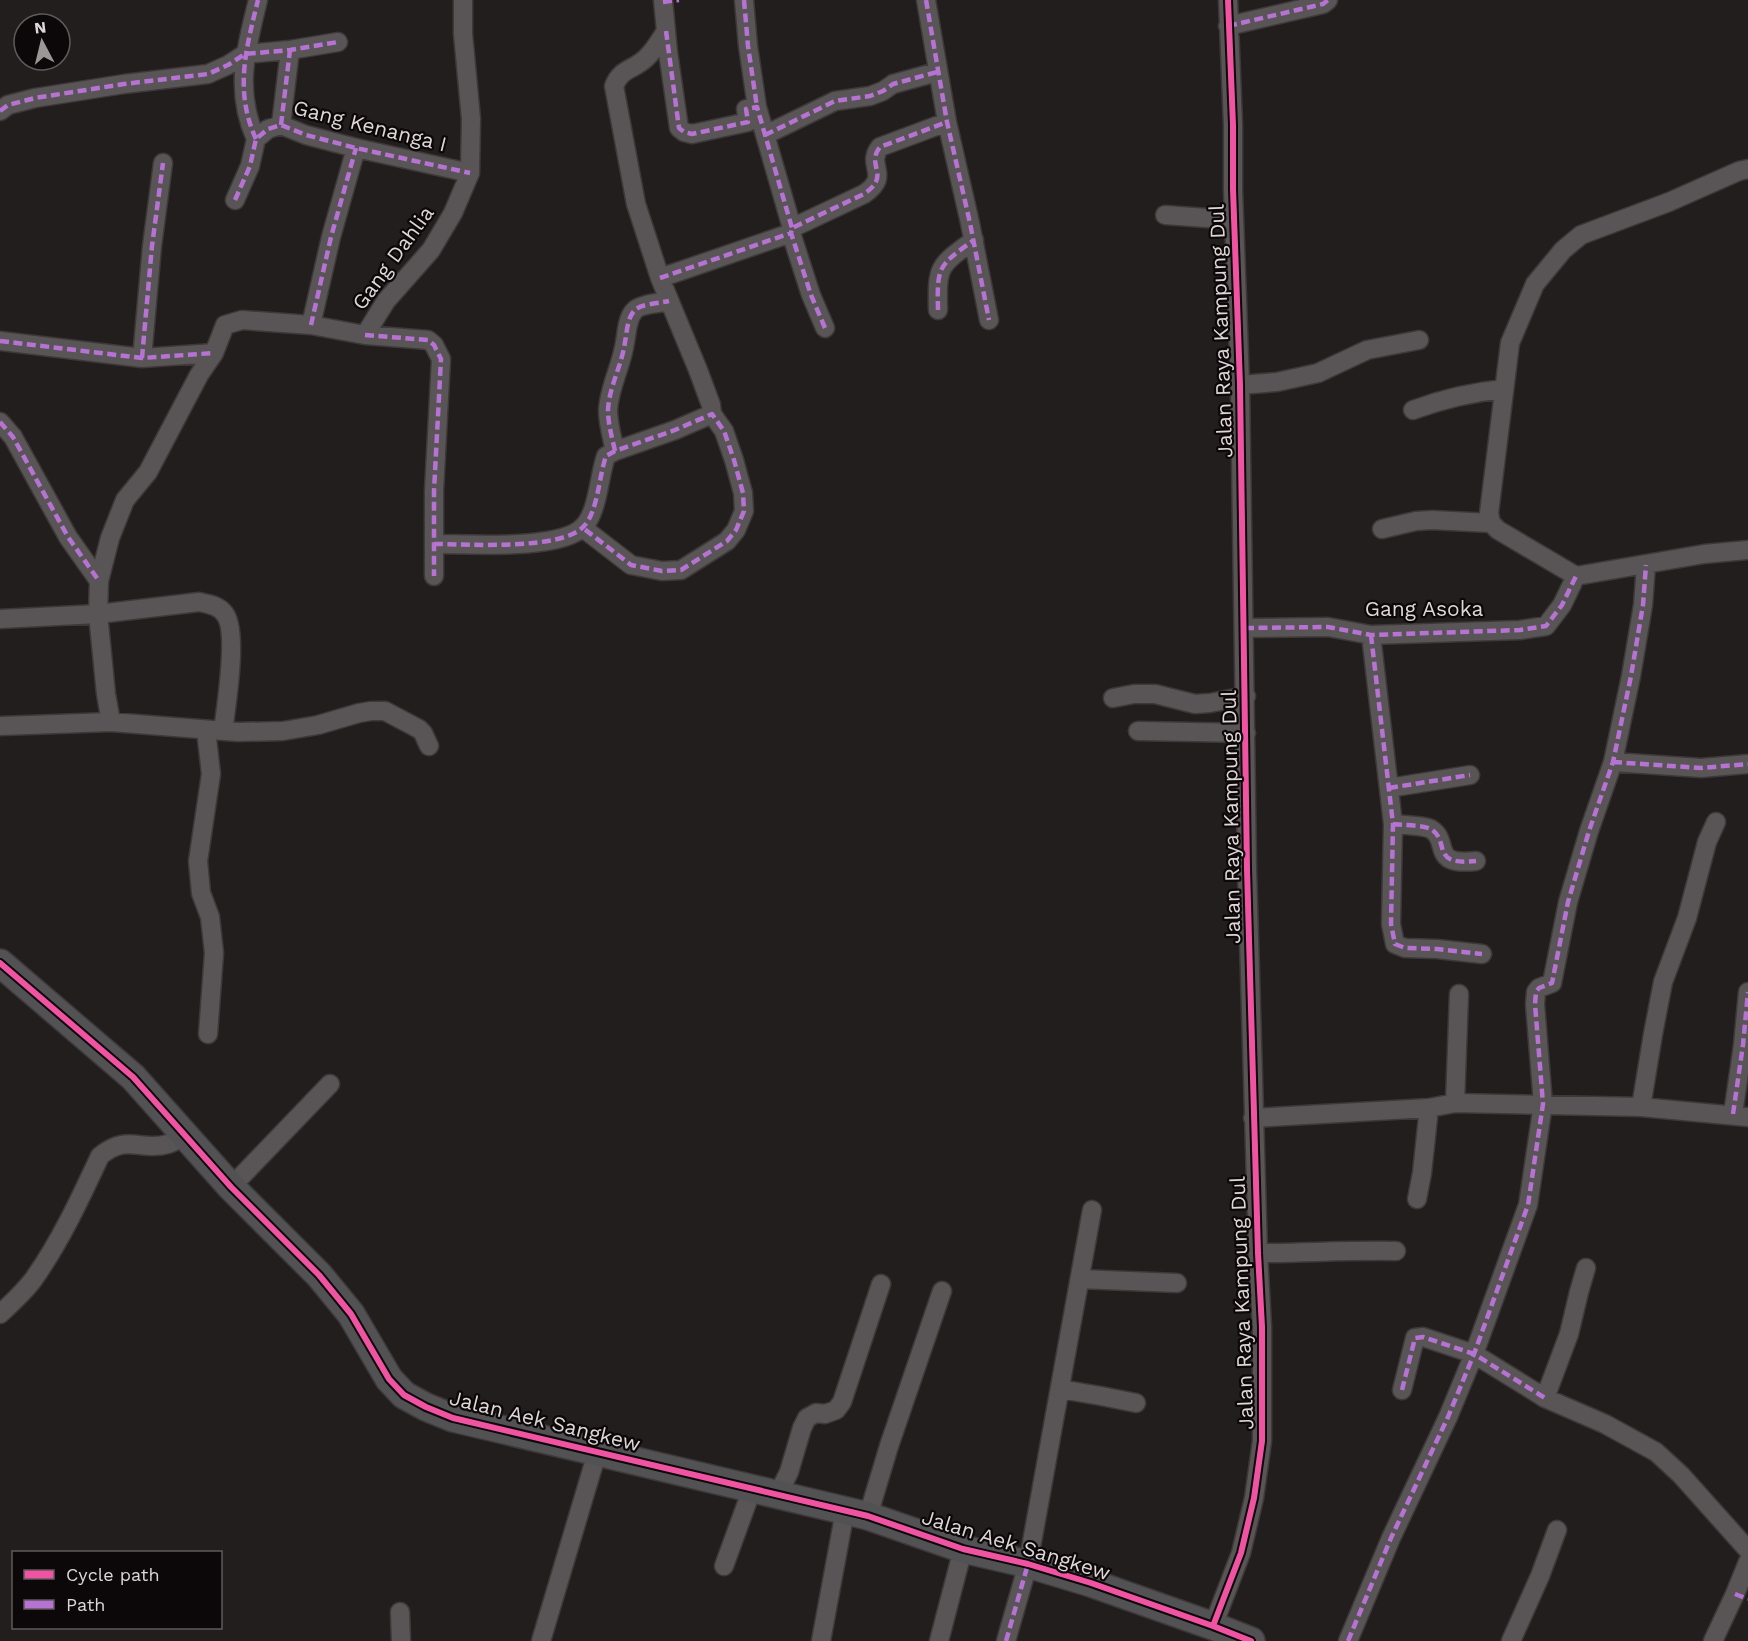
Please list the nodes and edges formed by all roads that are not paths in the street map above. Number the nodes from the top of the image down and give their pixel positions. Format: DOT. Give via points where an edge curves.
graph roads {
  1 [pos="258,0"];
  2 [pos="463,0"];
  3 [pos="668,0"];
  4 [pos="744,0"];
  5 [pos="926,0"];
  6 [pos="1228,0"];
  7 [pos="1328,0"];
  8 [pos="1228,26"];
  9 [pos="666,31"];
  10 [pos="338,42"];
  11 [pos="290,50"];
  12 [pos="245,54"];
  13 [pos="937,72"];
  14 [pos="757,107"];
  15 [pos="0,111"];
  16 [pos="946,122"];
  17 [pos="281,125"];
  18 [pos="765,135"];
  19 [pos="256,139"];
  20 [pos="356,148"];
  21 [pos="164,163"];
  22 [pos="1748,169"];
  23 [pos="470,173"];
  24 [pos="235,200"];
  25 [pos="1166,215"];
  26 [pos="1234,220"];
  27 [pos="792,230"];
  28 [pos="974,240"];
  29 [pos="660,278"];
  30 [pos="669,301"];
  31 [pos="938,310"];
  32 [pos="989,320"];
  33 [pos="311,325"];
  34 [pos="825,328"];
  35 [pos="365,335"];
  36 [pos="1419,340"];
  37 [pos="0,341"];
  38 [pos="214,353"];
  39 [pos="142,358"];
  40 [pos="1240,386"];
  41 [pos="1504,389"];
  42 [pos="1413,410"];
  43 [pos="712,414"];
  44 [pos="0,422"];
  45 [pos="615,451"];
  46 [pos="1491,523"];
  47 [pos="583,528"];
  48 [pos="1382,529"];
  49 [pos="434,544"];
  50 [pos="1748,550"];
  51 [pos="1646,565"];
  52 [pos="434,576"];
  53 [pos="1576,576"];
  54 [pos="99,581"];
  55 [pos="98,614"];
  56 [pos="0,619"];
  57 [pos="1245,628"];
  58 [pos="1371,634"];
  59 [pos="1246,696"];
  60 [pos="1113,699"];
  61 [pos="111,722"];
  62 [pos="0,726"];
  63 [pos="215,730"];
  64 [pos="1138,731"];
  65 [pos="1246,733"];
  66 [pos="429,746"];
  67 [pos="1613,762"];
  68 [pos="1748,764"];
  69 [pos="1470,775"];
  70 [pos="1389,788"];
  71 [pos="1716,822"];
  72 [pos="1393,824"];
  73 [pos="1476,861"];
  74 [pos="1482,954"];
  75 [pos="0,963"];
  76 [pos="1748,992"];
  77 [pos="1459,994"];
  78 [pos="208,1034"];
  79 [pos="330,1084"];
  80 [pos="1455,1103"];
  81 [pos="1543,1104"];
  82 [pos="1641,1107"];
  83 [pos="1429,1108"];
  84 [pos="1741,1116"];
  85 [pos="1253,1118"];
  86 [pos="186,1136"];
  87 [pos="231,1187"];
  88 [pos="1417,1199"];
  89 [pos="1092,1210"];
  90 [pos="1396,1251"];
  91 [pos="1258,1252"];
  92 [pos="1586,1268"];
  93 [pos="1080,1279"];
  94 [pos="1177,1283"];
  95 [pos="881,1284"];
  96 [pos="942,1291"];
  97 [pos="0,1314"];
  98 [pos="1474,1354"];
  99 [pos="1060,1389"];
  100 [pos="1402,1390"];
  101 [pos="1545,1398"];
  102 [pos="1136,1404"];
  103 [pos="597,1453"];
  104 [pos="752,1489"];
  105 [pos="778,1494"];
  106 [pos="856,1513"];
  107 [pos="1557,1530"];
  108 [pos="963,1549"];
  109 [pos="1748,1550"];
  110 [pos="1748,1562"];
  111 [pos="1028,1564"];
  112 [pos="724,1566"];
  113 [pos="1742,1597"];
  114 [pos="400,1612"];
  115 [pos="1231,1635"];
  116 [pos="401,1641"];
  117 [pos="542,1641"];
  118 [pos="821,1641"];
  119 [pos="939,1641"];
  120 [pos="1006,1641"];
  121 [pos="1348,1641"];
  122 [pos="1511,1641"];
  123 [pos="1713,1641"];
  1 -- 12 [label="street"];
  2 -- 23 [label="street" via="471,119"];
  3 -- 9 [label="street"];
  4 -- 14 [label="street"];
  5 -- 13 [label="street"];
  6 -- 8 [label="street, Jalan Raya Kampung Dul"];
  7 -- 8 [label="street"];
  8 -- 26 [label="street, Jalan Raya Kampung Dul"];
  9 -- 14 [label="street" via="680,128 684,132 692,134 748,122 746,109"];
  9 -- 29 [label="street" via="646,58 625,70 614,86 636,204"];
  10 -- 11 [label="street"];
  11 -- 12 [label="street"];
  11 -- 17 [label="street"];
  12 -- 15 [label="street" via="208,74 35,98"];
  12 -- 19 [label="street" via="244,103"];
  13 -- 16 [label="street"];
  13 -- 18 [label="street" via="893,84 870,96 836,101"];
  14 -- 18 [label="street"];
  16 -- 27 [label="street" via="880,147 875,158 878,177 872,189"];
  16 -- 28 [label="street"];
  17 -- 19 [label="street, Gang Kenanga I"];
  17 -- 20 [label="street, Gang Kenanga I"];
  18 -- 27 [label="street"];
  19 -- 24 [label="street" via="250,166"];
  20 -- 23 [label="street, Gang Kenanga I"];
  20 -- 33 [label="street"];
  21 -- 39 [label="street"];
  22 -- 41 [label="street" via="1581,235 1563,250 1536,284 1510,344"];
  23 -- 35 [label="street, Gang Dahlia" via="431,250 386,301"];
  25 -- 26 [label="street"];
  26 -- 40 [label="street, Jalan Raya Kampung Dul"];
  27 -- 29 [label="street"];
  27 -- 34 [label="street"];
  28 -- 31 [label="street" via="942,265 937,279"];
  28 -- 32 [label="street"];
  29 -- 30 [label="street"];
  30 -- 43 [label="street"];
  30 -- 45 [label="street" via="639,307 629,319 608,407"];
  33 -- 35 [label="street"];
  33 -- 38 [label="street" via="242,321 225,325"];
  35 -- 49 [label="street" via="428,340 441,359"];
  36 -- 40 [label="street" via="1367,350 1318,373"];
  37 -- 39 [label="street"];
  38 -- 39 [label="street"];
  38 -- 54 [label="street" via="148,472 125,500"];
  40 -- 57 [label="street, Jalan Raya Kampung Dul"];
  41 -- 42 [label="street" via="1476,391"];
  41 -- 46 [label="street"];
  43 -- 45 [label="street"];
  43 -- 47 [label="street" via="724,431 743,493 744,511 727,541 681,570 662,571 631,565"];
  44 -- 54 [label="street" via="13,436 68,537"];
  45 -- 47 [label="street" via="606,456 590,518"];
  46 -- 48 [label="street" via="1432,520"];
  46 -- 53 [label="street"];
  47 -- 49 [label="street" via="542,542"];
  49 -- 52 [label="street"];
  50 -- 51 [label="street"];
  51 -- 53 [label="street"];
  51 -- 67 [label="street" via="1643,605"];
  53 -- 58 [label="street, Gang Asoka" via="1546,626"];
  54 -- 55 [label="street"];
  55 -- 56 [label="street"];
  55 -- 61 [label="street"];
  55 -- 63 [label="street" via="199,602 214,605 226,614 231,632 230,667"];
  57 -- 58 [label="street, Gang Asoka" via="1328,627"];
  57 -- 59 [label="street, Jalan Raya Kampung Dul"];
  58 -- 70 [label="street"];
  59 -- 60 [label="street" via="1195,704 1155,694"];
  59 -- 65 [label="street, Jalan Raya Kampung Dul"];
  61 -- 62 [label="street"];
  61 -- 63 [label="street"];
  63 -- 66 [label="street" via="284,731 359,712 385,711 419,729"];
  63 -- 78 [label="street" via="198,861 214,953"];
  64 -- 65 [label="street"];
  65 -- 85 [label="street, Jalan Raya Kampung Dul"];
  67 -- 68 [label="street" via="1701,768"];
  67 -- 81 [label="street" via="1568,902 1552,983 1536,992"];
  69 -- 70 [label="street"];
  70 -- 72 [label="street"];
  71 -- 82 [label="street" via="1664,982"];
  72 -- 73 [label="street" via="1424,826 1434,831 1449,859"];
  72 -- 74 [label="street" via="1391,924 1395,944"];
  75 -- 86 [label="street, Jalan Aek Sangkew" via="133,1077"];
  76 -- 84 [label="street"];
  77 -- 80 [label="street"];
  79 -- 87 [label="street"];
  80 -- 81 [label="street"];
  80 -- 83 [label="street"];
  81 -- 82 [label="street"];
  81 -- 98 [label="street" via="1528,1204"];
  82 -- 84 [label="street"];
  83 -- 85 [label="street"];
  83 -- 88 [label="street"];
  85 -- 91 [label="street, Jalan Raya Kampung Dul"];
  86 -- 87 [label="street, Jalan Aek Sangkew"];
  86 -- 97 [label="street" via="167,1144 118,1144 100,1156 48,1256 32,1281"];
  87 -- 103 [label="street, Jalan Aek Sangkew" via="320,1275 351,1314 389,1379 404,1395 453,1418"];
  89 -- 93 [label="street"];
  90 -- 91 [label="street"];
  91 -- 115 [label="street, Jalan Raya Kampung Dul" via="1262,1441 1241,1553"];
  92 -- 101 [label="street" via="1569,1334"];
  93 -- 94 [label="street"];
  93 -- 99 [label="street"];
  95 -- 105 [label="street" via="842,1402 836,1410 807,1418"];
  96 -- 106 [label="street" via="889,1446"];
  98 -- 100 [label="street" via="1424,1336 1415,1338"];
  98 -- 101 [label="street"];
  98 -- 121 [label="street"];
  99 -- 102 [label="street"];
  99 -- 111 [label="street"];
  101 -- 109 [label="street" via="1656,1452"];
  103 -- 104 [label="street, Jalan Aek Sangkew"];
  103 -- 117 [label="street"];
  104 -- 105 [label="street, Jalan Aek Sangkew"];
  104 -- 112 [label="street"];
  105 -- 106 [label="street, Jalan Aek Sangkew"];
  106 -- 108 [label="street, Jalan Aek Sangkew"];
  106 -- 118 [label="street"];
  107 -- 122 [label="street"];
  108 -- 111 [label="street, Jalan Aek Sangkew"];
  108 -- 119 [label="street"];
  110 -- 113 [label="street"];
  111 -- 115 [label="street, Jalan Aek Sangkew"];
  111 -- 120 [label="street"];
  113 -- 123 [label="street"];
  114 -- 116 [label="street"];
}
